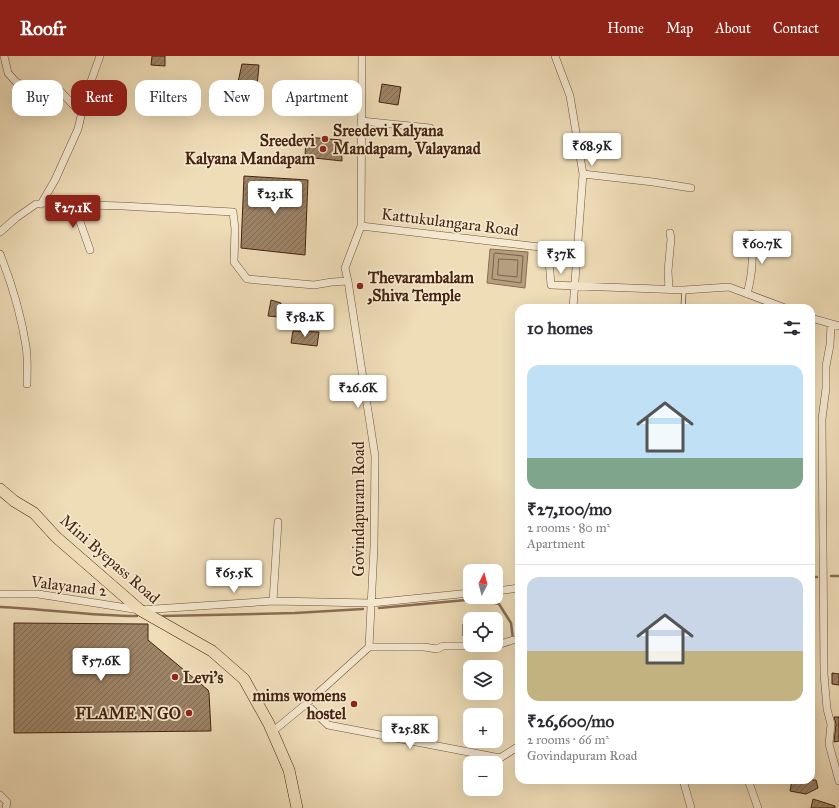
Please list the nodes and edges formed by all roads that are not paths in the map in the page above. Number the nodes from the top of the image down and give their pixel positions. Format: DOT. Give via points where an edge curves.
graph roads {
  1 [pos="4,56"];
  2 [pos="100,56"];
  3 [pos="362,56"];
  4 [pos="555,56"];
  5 [pos="91,80"];
  6 [pos="71,102"];
  7 [pos="81,116"];
  8 [pos="362,120"];
  9 [pos="430,128"];
  10 [pos="583,174"];
  11 [pos="691,188"];
  12 [pos="73,202"];
  13 [pos="41,204"];
  14 [pos="361,226"];
  15 [pos="0,232"];
  16 [pos="670,233"];
  17 [pos="751,234"];
  18 [pos="90,250"];
  19 [pos="0,254"];
  20 [pos="348,281"];
  21 [pos="574,285"];
  22 [pos="669,289"];
  23 [pos="684,290"];
  24 [pos="747,294"];
  25 [pos="573,304"];
  26 [pos="683,304"];
  27 [pos="774,304"];
  28 [pos="815,319"];
  29 [pos="831,324"];
  30 [pos="839,326"];
  31 [pos="27,384"];
  32 [pos="0,489"];
  33 [pos="278,522"];
  34 [pos="515,589"];
  35 [pos="503,590"];
  36 [pos="0,594"];
  37 [pos="463,594"];
  38 [pos="273,601"];
  39 [pos="371,603"];
  40 [pos="140,610"];
  41 [pos="515,640"];
  42 [pos="369,646"];
  43 [pos="306,704"];
  44 [pos="272,732"];
  45 [pos="515,749"];
  46 [pos="839,778"];
  47 [pos="684,784"];
  48 [pos="749,784"];
  49 [pos="0,795"];
  50 [pos="6,808"];
  51 [pos="297,808"];
  52 [pos="691,808"];
  53 [pos="758,808"];
  1 -- 6 [label="street" via="8,73 16,82 27,87 61,92"];
  2 -- 5 [label="street"];
  3 -- 8 [label="street, Govindapuram Road"];
  4 -- 10 [label="street" via="570,96"];
  7 -- 13 [label="street" via="78,129"];
  8 -- 9 [label="street"];
  8 -- 14 [label="street, Govindapuram Road"];
  10 -- 11 [label="street"];
  10 -- 21 [label="street"];
  12 -- 13 [label="street"];
  12 -- 18 [label="street"];
  12 -- 20 [label="street" via="233,212 234,262 247,279 314,285"];
  13 -- 15 [label="street" via="36,204"];
  14 -- 20 [label="street, Govindapuram Road" via="344,268"];
  14 -- 21 [label="street, Kattukulangara Road" via="548,248 551,285"];
  16 -- 22 [label="street"];
  17 -- 24 [label="street" via="752,276"];
  19 -- 31 [label="street" via="11,282 22,326 26,348"];
  20 -- 39 [label="street, Govindapuram Road" via="375,456"];
  21 -- 22 [label="street, Kattukulangara Road"];
  21 -- 25 [label="street"];
  22 -- 23 [label="street, Kattukulangara Road"];
  23 -- 24 [label="street, Kattukulangara Road" via="729,287"];
  23 -- 26 [label="lane"];
  24 -- 27 [label="street, Kattukulangara Road"];
  28 -- 29 [label="street"];
  29 -- 30 [label="street"];
  29 -- 46 [label="street" via="822,419 824,674 831,724 829,744"];
  32 -- 40 [label="main road, Mini Byepass Road" via="34,513 56,537"];
  33 -- 38 [label="street"];
  34 -- 35 [label="street"];
  36 -- 40 [label="street, Valayanad 2" via="38,594"];
  37 -- 39 [label="street, Valayanad 2"];
  38 -- 39 [label="street, Valayanad 2"];
  38 -- 40 [label="street, Valayanad 2"];
  39 -- 42 [label="street, Govindapuram Road"];
  40 -- 44 [label="main road, Mini Byepass Road" via="212,651 244,679"];
  41 -- 42 [label="street" via="494,646 444,646 437,649"];
  42 -- 43 [label="street"];
  43 -- 44 [label="street"];
  43 -- 45 [label="street" via="328,725 500,758"];
  44 -- 51 [label="main road, Mini Byepass Road" via="289,770"];
  47 -- 52 [label="street"];
  48 -- 53 [label="street"];
  49 -- 50 [label="street" via="8,802"];
}
